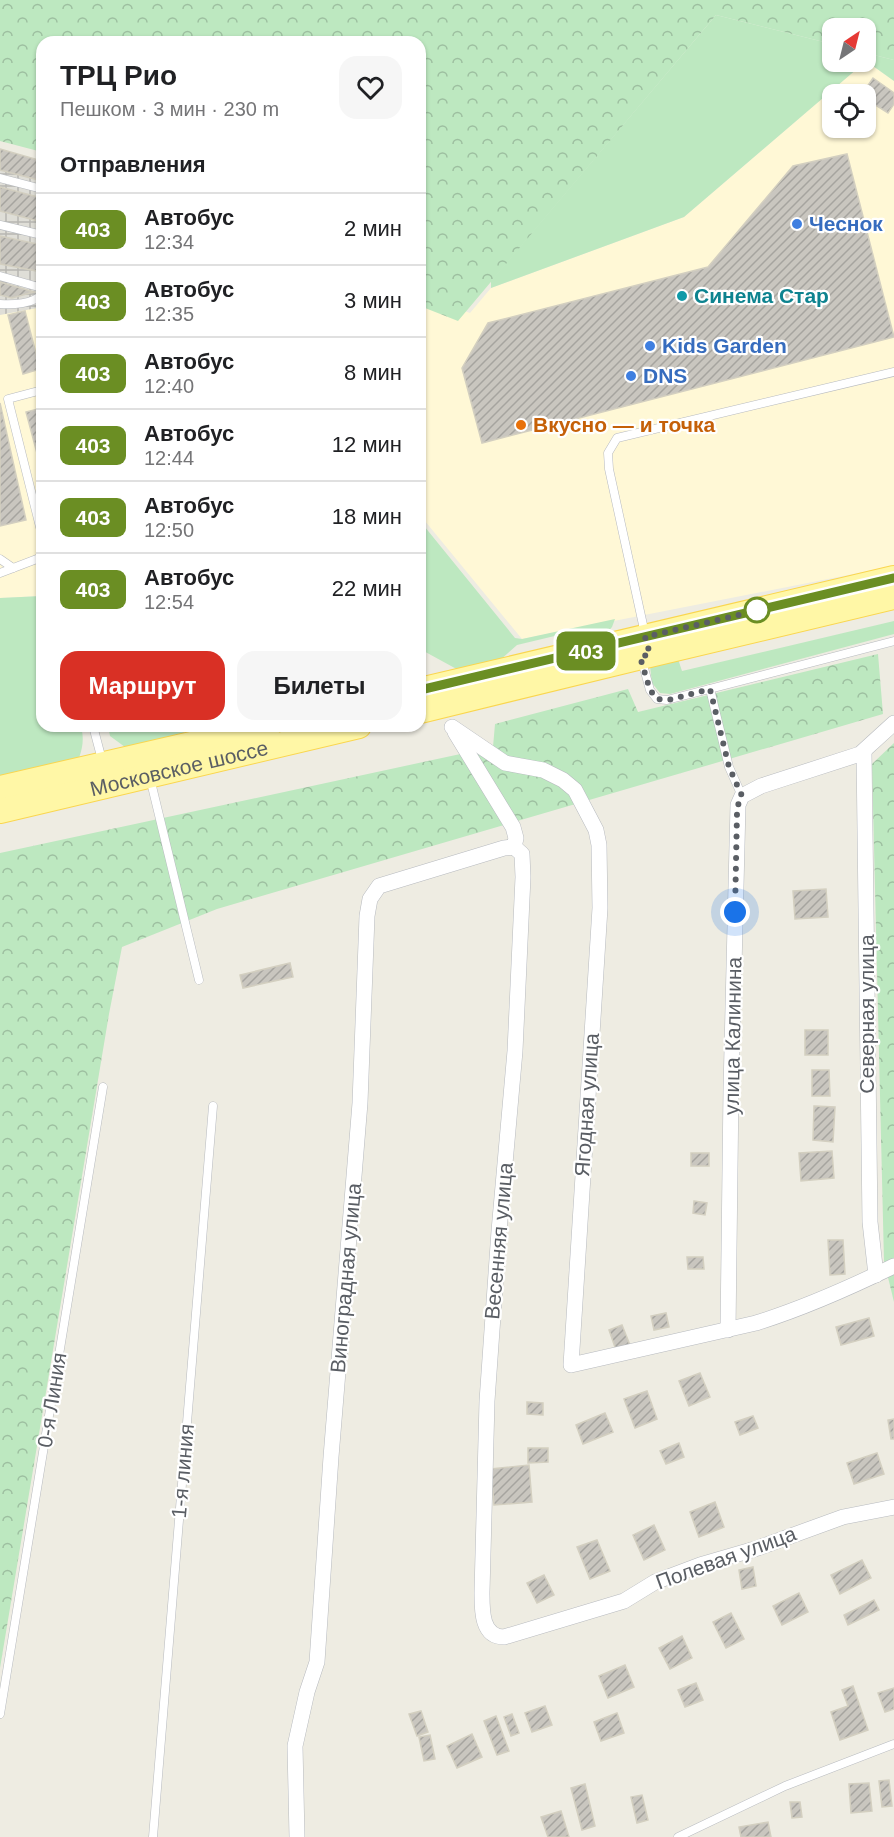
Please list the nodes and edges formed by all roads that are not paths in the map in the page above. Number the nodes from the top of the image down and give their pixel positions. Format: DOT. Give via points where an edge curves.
graph roads {
  1 [pos="0,178"];
  2 [pos="36,187"];
  3 [pos="0,225"];
  4 [pos="36,234"];
  5 [pos="0,276"];
  6 [pos="36,286"];
  7 [pos="36,298"];
  8 [pos="0,304"];
  9 [pos="894,372"];
  10 [pos="36,392"];
  11 [pos="36,511"];
  12 [pos="0,559"];
  13 [pos="36,559"];
  14 [pos="13,568"];
  15 [pos="0,573"];
  16 [pos="894,579"];
  17 [pos="894,597"];
  18 [pos="894,641"];
  19 [pos="640,647"];
  20 [pos="710,689"];
  21 [pos="432,700"];
  22 [pos="894,723"];
  23 [pos="95,732"];
  24 [pos="236,732"];
  25 [pos="334,732"];
  26 [pos="862,753"];
  27 [pos="103,765"];
  28 [pos="149,776"];
  29 [pos="0,788"];
  30 [pos="742,796"];
  31 [pos="0,811"];
  32 [pos="514,847"];
  33 [pos="199,980"];
  34 [pos="103,1087"];
  35 [pos="213,1106"];
  36 [pos="894,1266"];
  37 [pos="876,1275"];
  38 [pos="728,1330"];
  39 [pos="894,1507"];
  40 [pos="494,1635"];
  41 [pos="0,1714"];
  42 [pos="894,1744"];
  43 [pos="153,1837"];
  44 [pos="297,1837"];
  45 [pos="678,1837"];
  1 -- 2 [label="lane"];
  3 -- 4 [label="lane"];
  5 -- 6 [label="lane"];
  7 -- 8 [label="lane"];
  9 -- 19 [label="lane" via="617,438 608,453 609,469"];
  10 -- 11 [label="lane" via="8,399"];
  12 -- 14 [label="lane"];
  13 -- 14 [label="lane"];
  14 -- 15 [label="lane"];
  16 -- 19 [label="main road"];
  17 -- 19 [label="main road"];
  18 -- 20 [label="lane"];
  19 -- 20 [label="lane" via="650,690 657,699 668,700"];
  19 -- 21 [label="main road"];
  20 -- 30 [label="lane" via="729,767"];
  21 -- 32 [label="street, Весенняя улица" via="513,827"];
  21 -- 38 [label="street, Ягодная улица" via="505,763 543,770 569,785 596,830 600,908 571,1365"];
  22 -- 26 [label="street"];
  23 -- 27 [label="lane"];
  24 -- 27 [label="main road, Московское шоссе"];
  25 -- 28 [label="main road, Московское шоссе"];
  26 -- 30 [label="street" via="761,786"];
  26 -- 37 [label="street, Северная улица" via="870,1222"];
  27 -- 29 [label="main road, Московское шоссе"];
  28 -- 31 [label="main road, Московское шоссе"];
  28 -- 33 [label="lane"];
  30 -- 38 [label="street, улица Калинина" via="737,813"];
  32 -- 40 [label="street, Весенняя улица" via="522,854 520,954 484,1478 482,1609 486,1627"];
  32 -- 44 [label="street, Виноградная улица" via="379,886 366,916 360,1103 316,1662 295,1746"];
  34 -- 41 [label="lane, 0-я Линия"];
  35 -- 43 [label="lane, 1-я линия"];
  36 -- 37 [label="street"];
  37 -- 38 [label="street" via="786,1314"];
  39 -- 40 [label="street, Полевая улица" via="843,1517 700,1565 655,1582 624,1601 504,1637"];
  42 -- 45 [label="lane" via="785,1786"];
}
